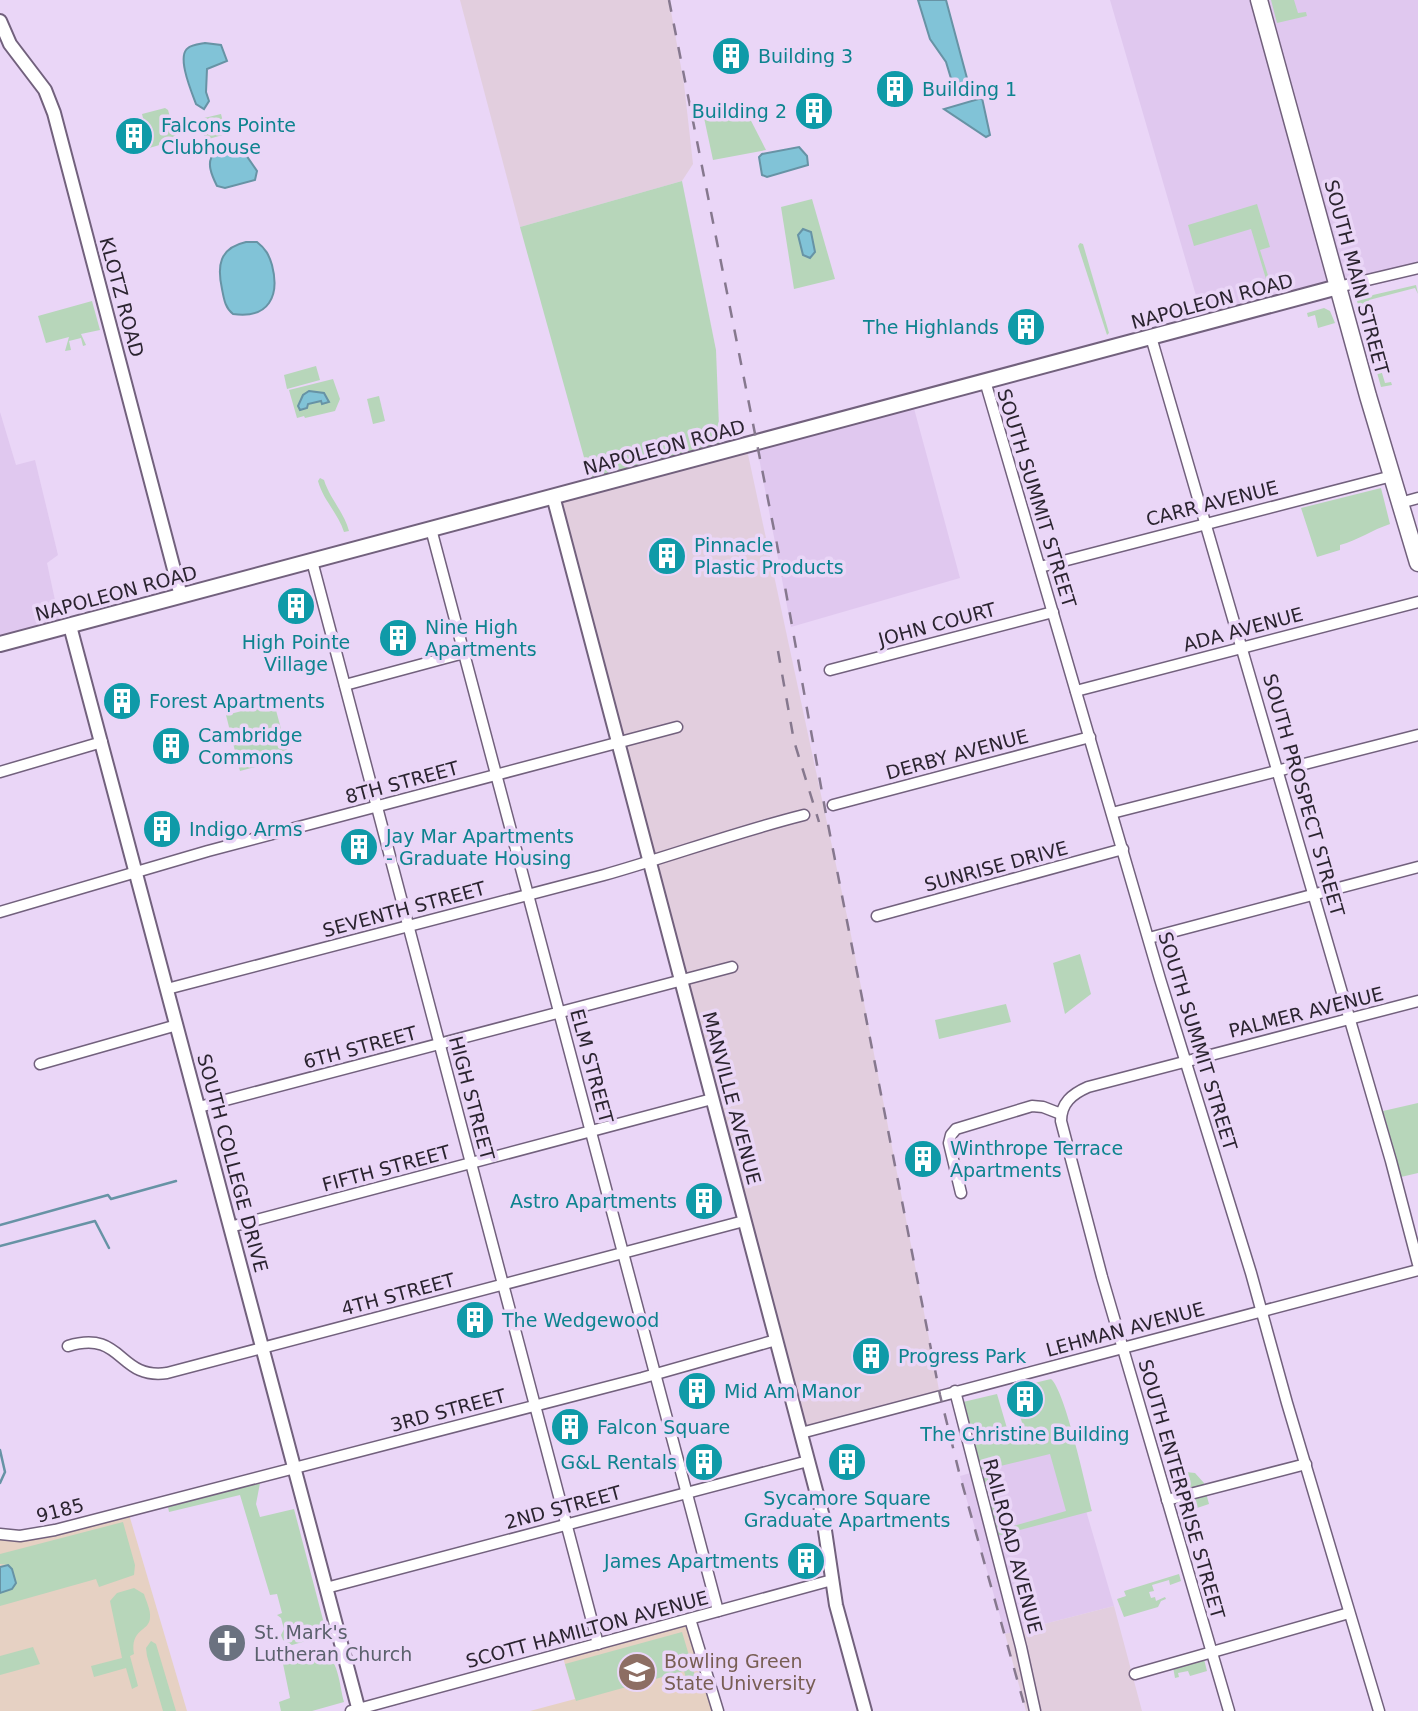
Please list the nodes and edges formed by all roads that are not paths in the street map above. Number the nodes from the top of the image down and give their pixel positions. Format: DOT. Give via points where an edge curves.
graph roads {
  1 [pos="1259,0"];
  2 [pos="0,21"];
  3 [pos="1418,268"];
  4 [pos="1338,287"];
  5 [pos="1152,337"];
  6 [pos="985,381"];
  7 [pos="1392,476"];
  8 [pos="553,496"];
  9 [pos="1418,498"];
  10 [pos="1400,503"];
  11 [pos="1206,523"];
  12 [pos="431,529"];
  13 [pos="312,561"];
  14 [pos="1418,563"];
  15 [pos="1040,567"];
  16 [pos="181,596"];
  17 [pos="1418,602"];
  18 [pos="1053,612"];
  19 [pos="70,625"];
  20 [pos="0,644"];
  21 [pos="1243,646"];
  22 [pos="464,653"];
  23 [pos="830,670"];
  24 [pos="345,685"];
  25 [pos="1076,691"];
  26 [pos="677,727"];
  27 [pos="1418,735"];
  28 [pos="1090,737"];
  29 [pos="102,742"];
  30 [pos="619,743"];
  31 [pos="1279,771"];
  32 [pos="0,772"];
  33 [pos="496,774"];
  34 [pos="833,805"];
  35 [pos="377,807"];
  36 [pos="1112,813"];
  37 [pos="804,815"];
  38 [pos="1123,849"];
  39 [pos="650,862"];
  40 [pos="1418,867"];
  41 [pos="137,872"];
  42 [pos="528,894"];
  43 [pos="1314,895"];
  44 [pos="0,912"];
  45 [pos="877,916"];
  46 [pos="408,926"];
  47 [pos="1149,938"];
  48 [pos="732,967"];
  49 [pos="681,980"];
  50 [pos="167,989"];
  51 [pos="1418,1001"];
  52 [pos="559,1013"];
  53 [pos="1350,1019"];
  54 [pos="177,1025"];
  55 [pos="440,1044"];
  56 [pos="1186,1060"];
  57 [pos="40,1064"];
  58 [pos="712,1099"];
  59 [pos="199,1107"];
  60 [pos="1061,1114"];
  61 [pos="591,1131"];
  62 [pos="471,1164"];
  63 [pos="961,1193"];
  64 [pos="744,1221"];
  65 [pos="230,1227"];
  66 [pos="623,1253"];
  67 [pos="1418,1264"];
  68 [pos="1418,1270"];
  69 [pos="503,1284"];
  70 [pos="1262,1312"];
  71 [pos="776,1340"];
  72 [pos="68,1346"];
  73 [pos="1122,1347"];
  74 [pos="263,1348"];
  75 [pos="655,1374"];
  76 [pos="955,1391"];
  77 [pos="535,1405"];
  78 [pos="800,1433"];
  79 [pos="808,1461"];
  80 [pos="1306,1464"];
  81 [pos="294,1468"];
  82 [pos="687,1492"];
  83 [pos="1167,1500"];
  84 [pos="128,1511"];
  85 [pos="566,1525"];
  86 [pos="0,1534"];
  87 [pos="832,1580"];
  88 [pos="326,1588"];
  89 [pos="718,1611"];
  90 [pos="1349,1613"];
  91 [pos="690,1619"];
  92 [pos="598,1644"];
  93 [pos="1212,1652"];
  94 [pos="1135,1674"];
  95 [pos="356,1710"];
  96 [pos="718,1711"];
  97 [pos="865,1711"];
  98 [pos="1035,1711"];
  99 [pos="1229,1711"];
  100 [pos="1380,1711"];
  1 -- 4 [label="main road, SOUTH MAIN STREET"];
  2 -- 16 [label="street, KLOTZ ROAD" via="10,44 45,90 54,113"];
  3 -- 4 [label="street"];
  4 -- 5 [label="main road, NAPOLEON ROAD"];
  4 -- 7 [label="main road, SOUTH MAIN STREET"];
  5 -- 6 [label="main road, NAPOLEON ROAD"];
  5 -- 11 [label="street, SOUTH PROSPECT STREET"];
  6 -- 8 [label="main road, NAPOLEON ROAD"];
  6 -- 15 [label="street, SOUTH SUMMIT STREET"];
  7 -- 10 [label="main road, SOUTH MAIN STREET"];
  7 -- 11 [label="street, CARR AVENUE"];
  8 -- 12 [label="main road, NAPOLEON ROAD"];
  8 -- 30 [label="street, MANVILLE AVENUE"];
  9 -- 10 [label="street"];
  10 -- 14 [label="main road, SOUTH MAIN STREET"];
  11 -- 15 [label="street, CARR AVENUE"];
  11 -- 21 [label="street, SOUTH PROSPECT STREET"];
  12 -- 13 [label="main road, NAPOLEON ROAD"];
  12 -- 22 [label="street, ELM STREET"];
  13 -- 16 [label="main road, NAPOLEON ROAD"];
  13 -- 24 [label="street, HIGH STREET"];
  15 -- 18 [label="street, SOUTH SUMMIT STREET"];
  16 -- 19 [label="main road, NAPOLEON ROAD"];
  17 -- 21 [label="street, ADA AVENUE"];
  18 -- 23 [label="street, JOHN COURT"];
  18 -- 25 [label="street, SOUTH SUMMIT STREET"];
  19 -- 20 [label="main road, NAPOLEON ROAD"];
  19 -- 29 [label="street, SOUTH COLLEGE DRIVE"];
  21 -- 25 [label="street, ADA AVENUE"];
  21 -- 31 [label="street, SOUTH PROSPECT STREET"];
  22 -- 24 [label="street"];
  22 -- 33 [label="street, ELM STREET"];
  24 -- 35 [label="street, HIGH STREET"];
  25 -- 28 [label="street, SOUTH SUMMIT STREET"];
  26 -- 30 [label="street, 8TH STREET"];
  27 -- 31 [label="street"];
  28 -- 34 [label="street, DERBY AVENUE"];
  28 -- 36 [label="street, SOUTH SUMMIT STREET"];
  29 -- 32 [label="street"];
  29 -- 41 [label="street, SOUTH COLLEGE DRIVE"];
  30 -- 33 [label="street, 8TH STREET"];
  30 -- 39 [label="street, MANVILLE AVENUE"];
  31 -- 36 [label="street"];
  31 -- 43 [label="street, SOUTH PROSPECT STREET"];
  33 -- 35 [label="street, 8TH STREET"];
  33 -- 42 [label="street, ELM STREET"];
  35 -- 41 [label="street, 8TH STREET"];
  35 -- 46 [label="street, HIGH STREET"];
  36 -- 38 [label="street, SOUTH SUMMIT STREET"];
  37 -- 39 [label="street"];
  38 -- 45 [label="street, SUNRISE DRIVE"];
  38 -- 47 [label="street, SOUTH SUMMIT STREET"];
  39 -- 42 [label="street, SEVENTH STREET"];
  39 -- 49 [label="street, MANVILLE AVENUE"];
  40 -- 43 [label="street"];
  41 -- 44 [label="street, 8TH STREET"];
  41 -- 50 [label="street, SOUTH COLLEGE DRIVE"];
  42 -- 46 [label="street, SEVENTH STREET"];
  42 -- 52 [label="street, ELM STREET"];
  43 -- 47 [label="street"];
  43 -- 53 [label="street, SOUTH PROSPECT STREET"];
  46 -- 50 [label="street, SEVENTH STREET"];
  46 -- 55 [label="street, HIGH STREET"];
  47 -- 56 [label="street, SOUTH SUMMIT STREET"];
  48 -- 49 [label="street, 6TH STREET"];
  49 -- 52 [label="street, 6TH STREET"];
  49 -- 58 [label="street, MANVILLE AVENUE"];
  50 -- 54 [label="street, SOUTH COLLEGE DRIVE"];
  51 -- 53 [label="street, PALMER AVENUE"];
  52 -- 55 [label="street, 6TH STREET"];
  52 -- 61 [label="street, ELM STREET"];
  53 -- 56 [label="street, PALMER AVENUE"];
  53 -- 67 [label="street, SOUTH PROSPECT STREET"];
  54 -- 57 [label="street"];
  54 -- 59 [label="street, SOUTH COLLEGE DRIVE"];
  55 -- 59 [label="street, 6TH STREET"];
  55 -- 62 [label="street, HIGH STREET"];
  56 -- 60 [label="street, PALMER AVENUE" via="1088,1087 1069,1099"];
  56 -- 70 [label="street, SOUTH SUMMIT STREET"];
  58 -- 61 [label="street, FIFTH STREET"];
  58 -- 64 [label="street, MANVILLE AVENUE"];
  59 -- 65 [label="street, SOUTH COLLEGE DRIVE"];
  60 -- 63 [label="street" via="1032,1106 956,1129 949,1143"];
  60 -- 73 [label="street, SOUTH ENTERPRISE STREET"];
  61 -- 62 [label="street, FIFTH STREET"];
  61 -- 66 [label="street, ELM STREET"];
  62 -- 65 [label="street, FIFTH STREET"];
  62 -- 69 [label="street, HIGH STREET"];
  64 -- 66 [label="street, 4TH STREET"];
  64 -- 71 [label="street, MANVILLE AVENUE"];
  65 -- 74 [label="street, SOUTH COLLEGE DRIVE"];
  66 -- 69 [label="street, 4TH STREET"];
  66 -- 75 [label="street, ELM STREET"];
  68 -- 70 [label="street, LEHMAN AVENUE"];
  69 -- 74 [label="street, 4TH STREET"];
  69 -- 77 [label="street, HIGH STREET"];
  70 -- 73 [label="street, LEHMAN AVENUE"];
  70 -- 80 [label="street, SOUTH SUMMIT STREET"];
  71 -- 75 [label="street, 3RD STREET"];
  71 -- 78 [label="street, MANVILLE AVENUE"];
  72 -- 74 [label="street, 4TH STREET" via="88,1342 108,1346 137,1370 155,1375"];
  73 -- 76 [label="street, LEHMAN AVENUE"];
  73 -- 83 [label="street, SOUTH ENTERPRISE STREET"];
  74 -- 81 [label="street, SOUTH COLLEGE DRIVE"];
  75 -- 77 [label="street, 3RD STREET"];
  75 -- 82 [label="street, ELM STREET"];
  76 -- 78 [label="street, LEHMAN AVENUE"];
  76 -- 98 [label="street, RAILROAD AVENUE"];
  77 -- 81 [label="street, 3RD STREET"];
  77 -- 85 [label="street, HIGH STREET"];
  78 -- 79 [label="street, MANVILLE AVENUE"];
  79 -- 82 [label="street, 2ND STREET"];
  79 -- 87 [label="street, MANVILLE AVENUE"];
  80 -- 83 [label="street"];
  80 -- 90 [label="street, SOUTH SUMMIT STREET"];
  81 -- 84 [label="street, 3RD STREET"];
  81 -- 88 [label="street, SOUTH COLLEGE DRIVE"];
  82 -- 85 [label="street, 2ND STREET"];
  82 -- 89 [label="street, ELM STREET"];
  83 -- 93 [label="street, SOUTH ENTERPRISE STREET"];
  84 -- 86 [label="street, 9185" via="34,1535"];
  85 -- 88 [label="street, 2ND STREET"];
  85 -- 92 [label="street, HIGH STREET"];
  87 -- 89 [label="street, SCOTT HAMILTON AVENUE"];
  87 -- 97 [label="street, MANVILLE AVENUE"];
  88 -- 95 [label="street, SOUTH COLLEGE DRIVE"];
  89 -- 91 [label="street, SCOTT HAMILTON AVENUE"];
  90 -- 93 [label="street"];
  90 -- 100 [label="street, SOUTH SUMMIT STREET"];
  91 -- 92 [label="street, SCOTT HAMILTON AVENUE"];
  91 -- 96 [label="street"];
  92 -- 95 [label="street, SCOTT HAMILTON AVENUE"];
  93 -- 94 [label="street"];
  93 -- 99 [label="street, SOUTH ENTERPRISE STREET"];
}
